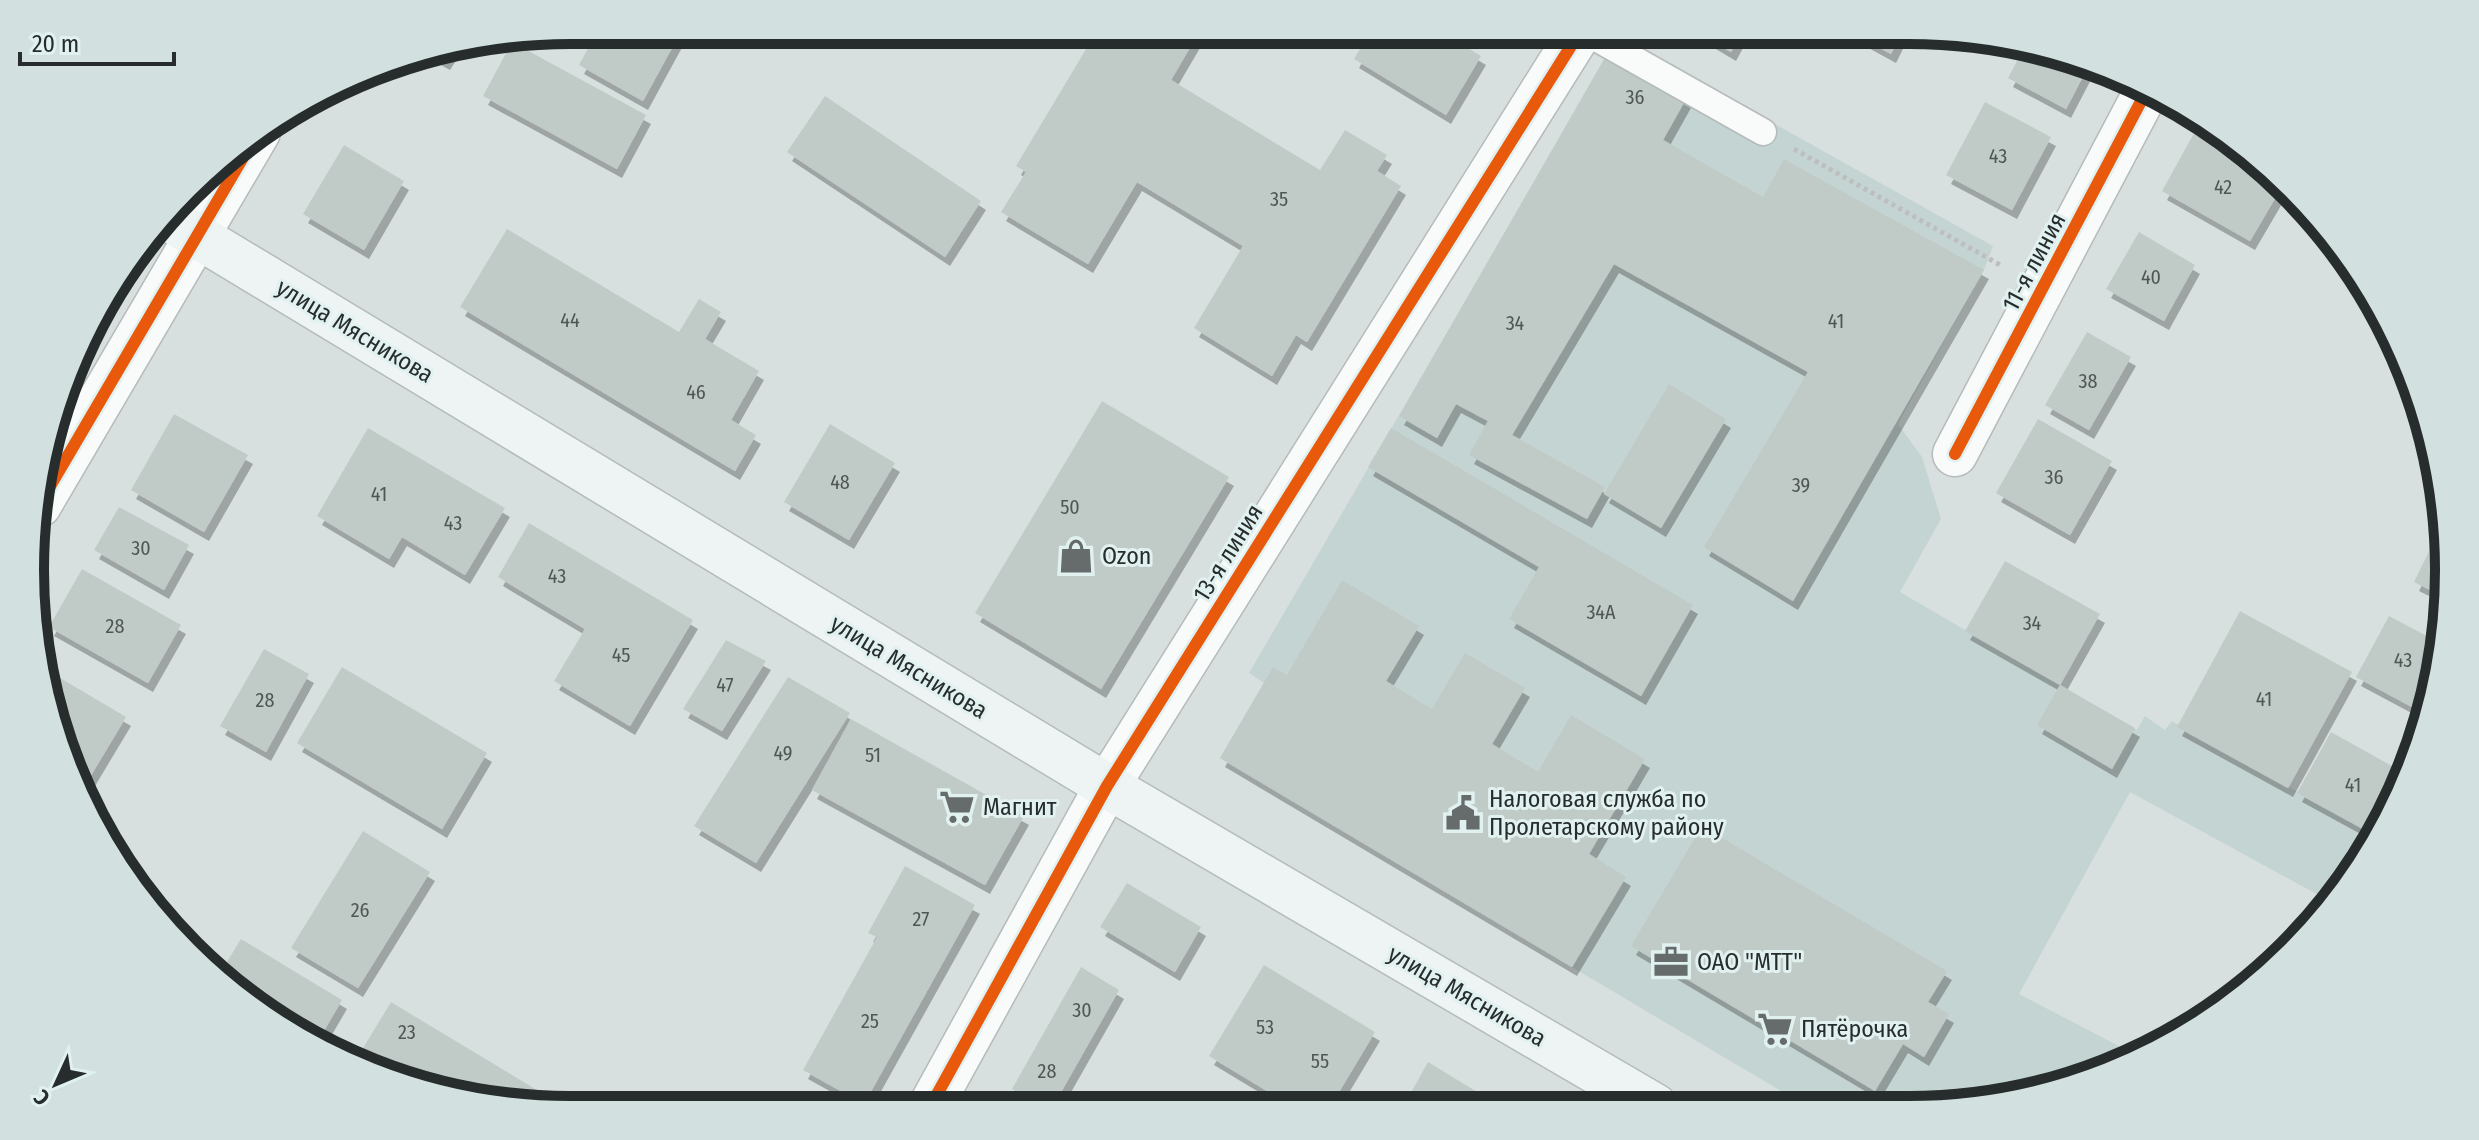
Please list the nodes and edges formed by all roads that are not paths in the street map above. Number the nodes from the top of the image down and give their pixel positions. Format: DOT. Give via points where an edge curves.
graph roads {
  1 [pos="1573,44"];
  2 [pos="1607,44"];
  3 [pos="2143,98"];
  4 [pos="1763,132"];
  5 [pos="227,172"];
  6 [pos="183,228"];
  7 [pos="1955,454"];
  8 [pos="52,480"];
  9 [pos="1107,786"];
  10 [pos="936,1096"];
  11 [pos="1623,1096"];
  1 -- 9 [label="street, 13-я линия"];
  2 -- 4 [label="lane"];
  3 -- 7 [label="street, 11-я линия"];
  5 -- 6 [label="street"];
  6 -- 8 [label="street"];
  6 -- 9 [label="main road, улица Мясникова"];
  9 -- 10 [label="street, 13-я линия"];
  9 -- 11 [label="main road, улица Мясникова"];
}
